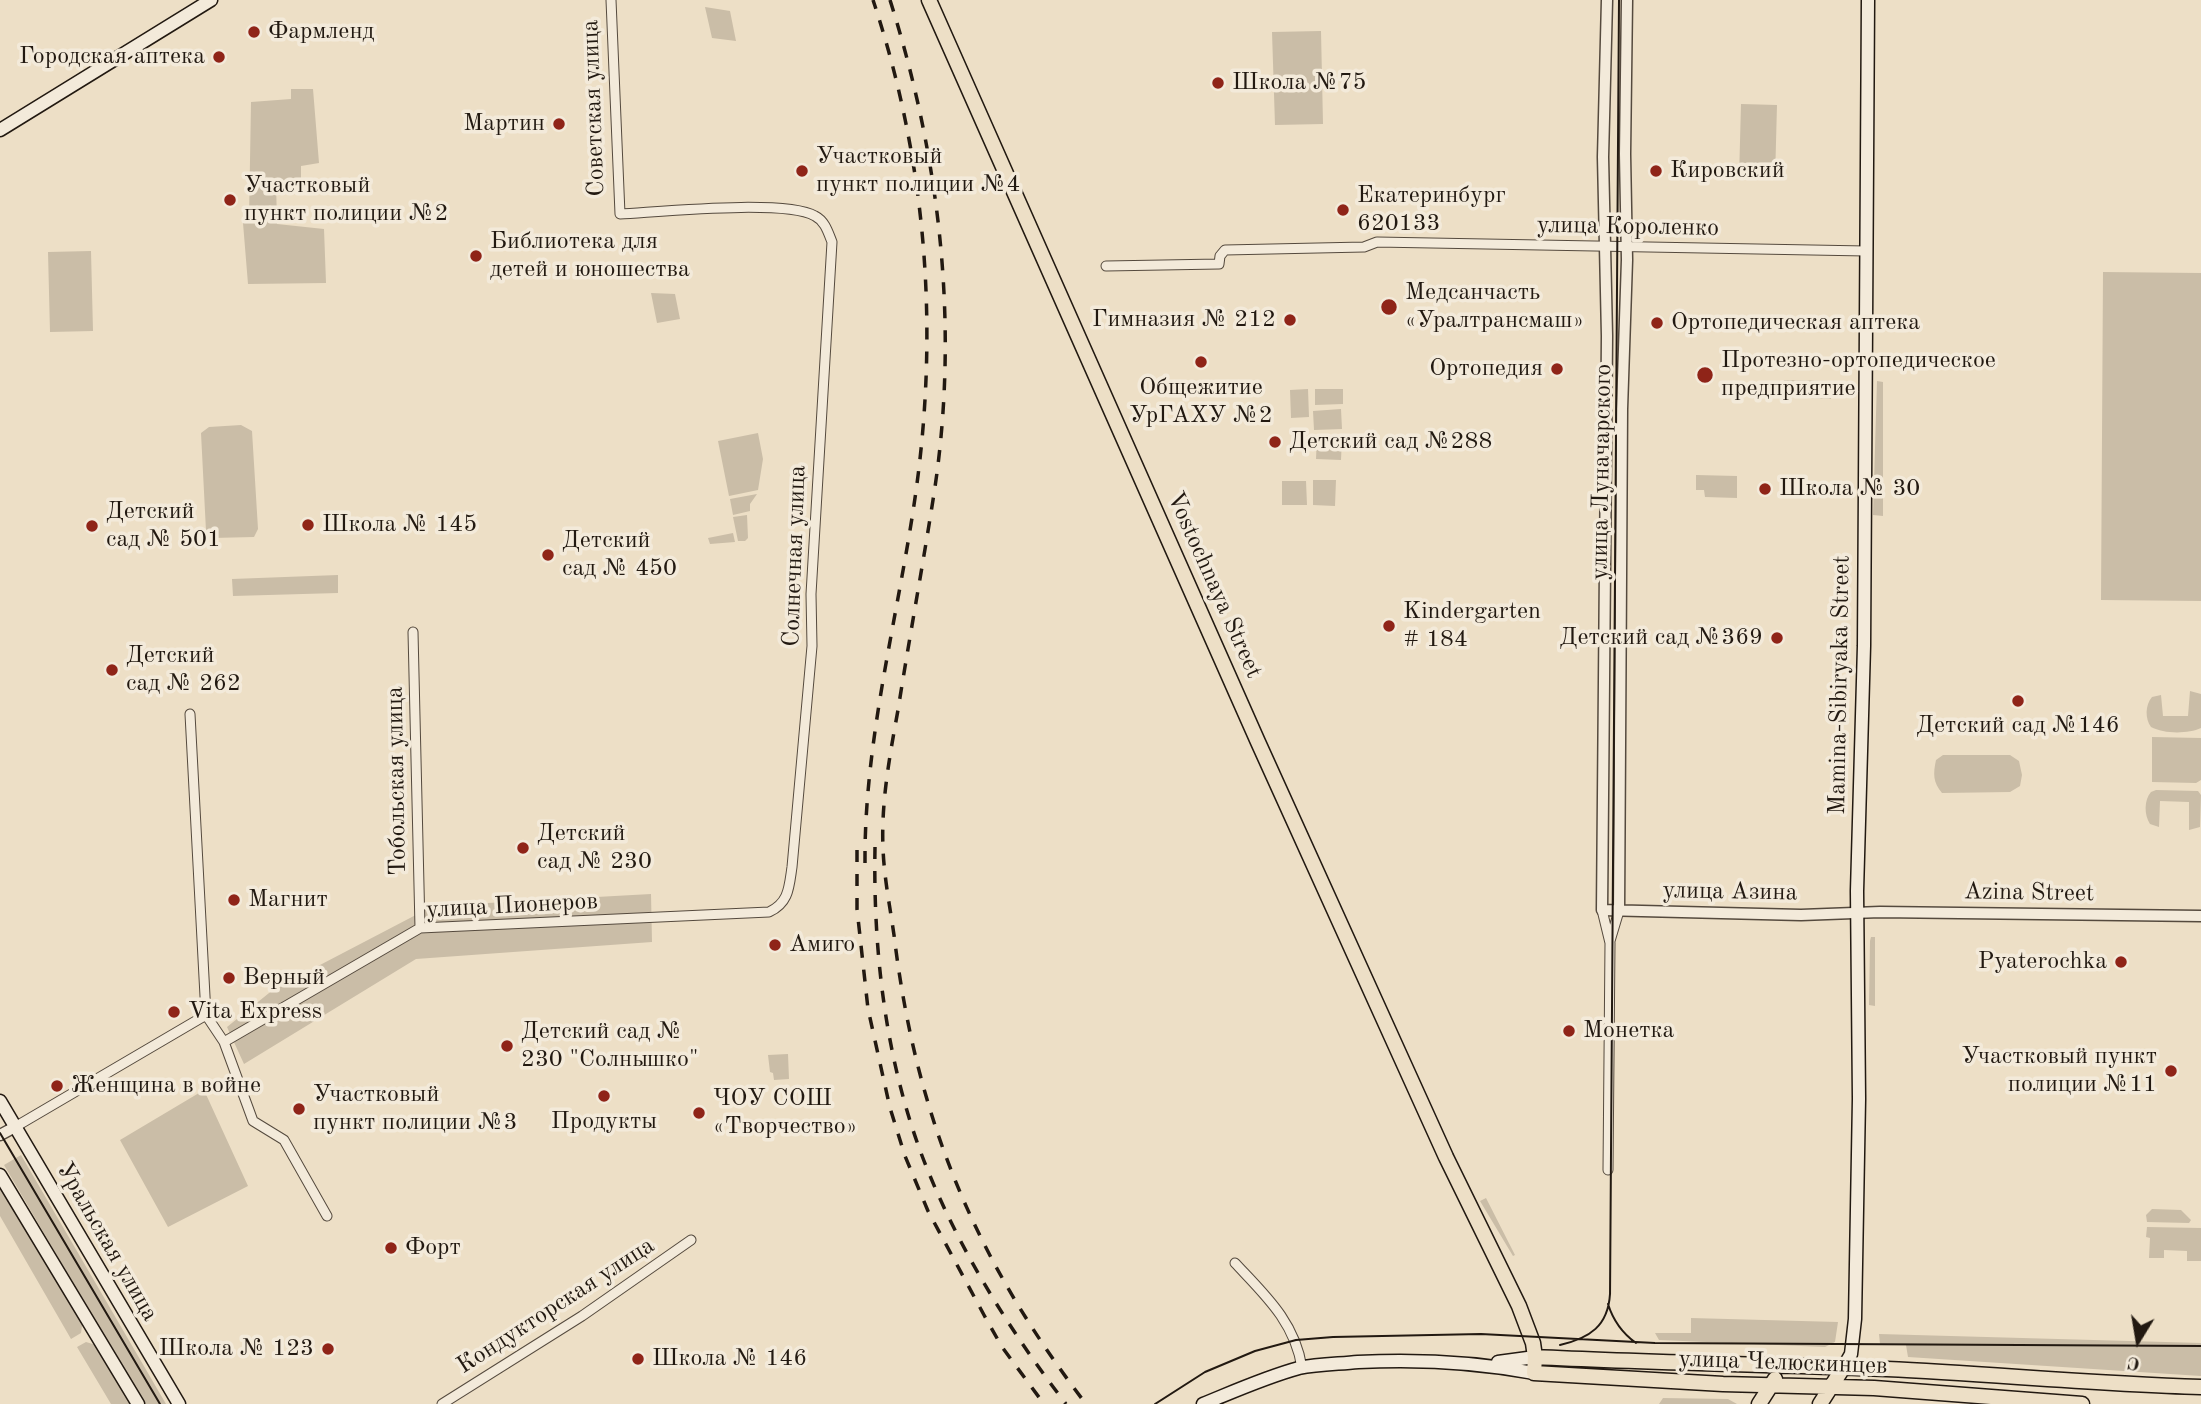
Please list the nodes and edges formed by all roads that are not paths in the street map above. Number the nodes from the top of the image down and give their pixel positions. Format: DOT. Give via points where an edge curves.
graph roads {
  1 [pos="211,0"];
  2 [pos="611,0"];
  3 [pos="929,0"];
  4 [pos="1607,0"];
  5 [pos="1627,0"];
  6 [pos="1868,0"];
  7 [pos="0,130"];
  8 [pos="1604,245"];
  9 [pos="1626,246"];
  10 [pos="1866,251"];
  11 [pos="1106,266"];
  12 [pos="413,632"];
  13 [pos="190,714"];
  14 [pos="786,900"];
  15 [pos="1602,910"];
  16 [pos="1619,911"];
  17 [pos="1857,913"];
  18 [pos="2201,916"];
  19 [pos="420,928"];
  20 [pos="1610,943"];
  21 [pos="206,1015"];
  22 [pos="224,1042"];
  23 [pos="0,1101"];
  24 [pos="15,1127"];
  25 [pos="0,1135"];
  26 [pos="1608,1170"];
  27 [pos="0,1175"];
  28 [pos="327,1216"];
  29 [pos="691,1240"];
  30 [pos="1234,1263"];
  31 [pos="1535,1357"];
  32 [pos="1483,1364"];
  33 [pos="1783,1366"];
  34 [pos="1302,1368"];
  35 [pos="1843,1368"];
  36 [pos="1534,1373"];
  37 [pos="2009,1377"];
  38 [pos="1771,1385"];
  39 [pos="2201,1387"];
  40 [pos="1831,1388"];
  41 [pos="2007,1402"];
  42 [pos="138,1404"];
  43 [pos="179,1404"];
  44 [pos="442,1404"];
  45 [pos="1203,1404"];
  46 [pos="1759,1404"];
  47 [pos="1820,1404"];
  48 [pos="2082,1404"];
  1 -- 7 [label="main road"];
  2 -- 14 [label="street, Солнечная улица" via="620,214 770,207 801,210 817,216 832,243 811,594 812,646"];
  3 -- 31 [label="main road" via="1262,752 1518,1306"];
  4 -- 8 [label="street, улица Луначарского"];
  5 -- 9 [label="street, улица Луначарского"];
  6 -- 10 [label="main road, Mamina-Sibiryaka Street"];
  8 -- 9 [label="street, улица Короленко"];
  8 -- 11 [label="street, улица Короленко" via="1377,242 1364,247 1226,250 1219,264"];
  8 -- 15 [label="street, улица Луначарского"];
  9 -- 10 [label="street, улица Короленко"];
  9 -- 16 [label="street, улица Луначарского"];
  10 -- 17 [label="main road, Mamina-Sibiryaka Street"];
  12 -- 19 [label="street, Тобольская улица"];
  13 -- 21 [label="street"];
  14 -- 19 [label="street, улица Пионеров" via="769,912"];
  15 -- 16 [label="street, улица Азина"];
  15 -- 20 [label="street, улица Луначарского"];
  16 -- 17 [label="street, улица Азина"];
  16 -- 20 [label="street, улица Луначарского"];
  17 -- 18 [label="street, Azina Street"];
  17 -- 35 [label="main road, Mamina-Sibiryaka Street" via="1855,1308 1851,1354"];
  19 -- 22 [label="street, улица Пионеров"];
  20 -- 26 [label="street, улица Луначарского"];
  21 -- 22 [label="street"];
  21 -- 24 [label="street"];
  22 -- 28 [label="street" via="253,1121 284,1140"];
  23 -- 24 [label="main road, Уральская улица"];
  24 -- 25 [label="street"];
  24 -- 43 [label="main road, Уральская улица"];
  27 -- 42 [label="main road"];
  29 -- 44 [label="street, Кондукторская улица" via="582,1316"];
  30 -- 34 [label="street" via="1272,1302 1291,1331"];
  31 -- 32 [label="main road, улица Челюскинцев"];
  31 -- 33 [label="main road, улица Челюскинцев"];
  31 -- 36 [label="main road"];
  32 -- 34 [label="main road, улица Челюскинцев" via="1391,1361"];
  32 -- 36 [label="main road, улица Челюскинцев"];
  33 -- 35 [label="main road, улица Челюскинцев"];
  33 -- 38 [label="main road"];
  34 -- 45 [label="main road, улица Челюскинцев"];
  35 -- 37 [label="main road, улица Челюскинцев"];
  35 -- 40 [label="main road"];
  36 -- 38 [label="main road, улица Челюскинцев"];
  37 -- 39 [label="main road, улица Челюскинцев"];
  37 -- 41 [label="street"];
  38 -- 40 [label="main road, улица Челюскинцев"];
  38 -- 46 [label="main road"];
  40 -- 41 [label="main road, улица Челюскинцев"];
  40 -- 47 [label="main road"];
  41 -- 48 [label="main road, улица Челюскинцев"];
}
